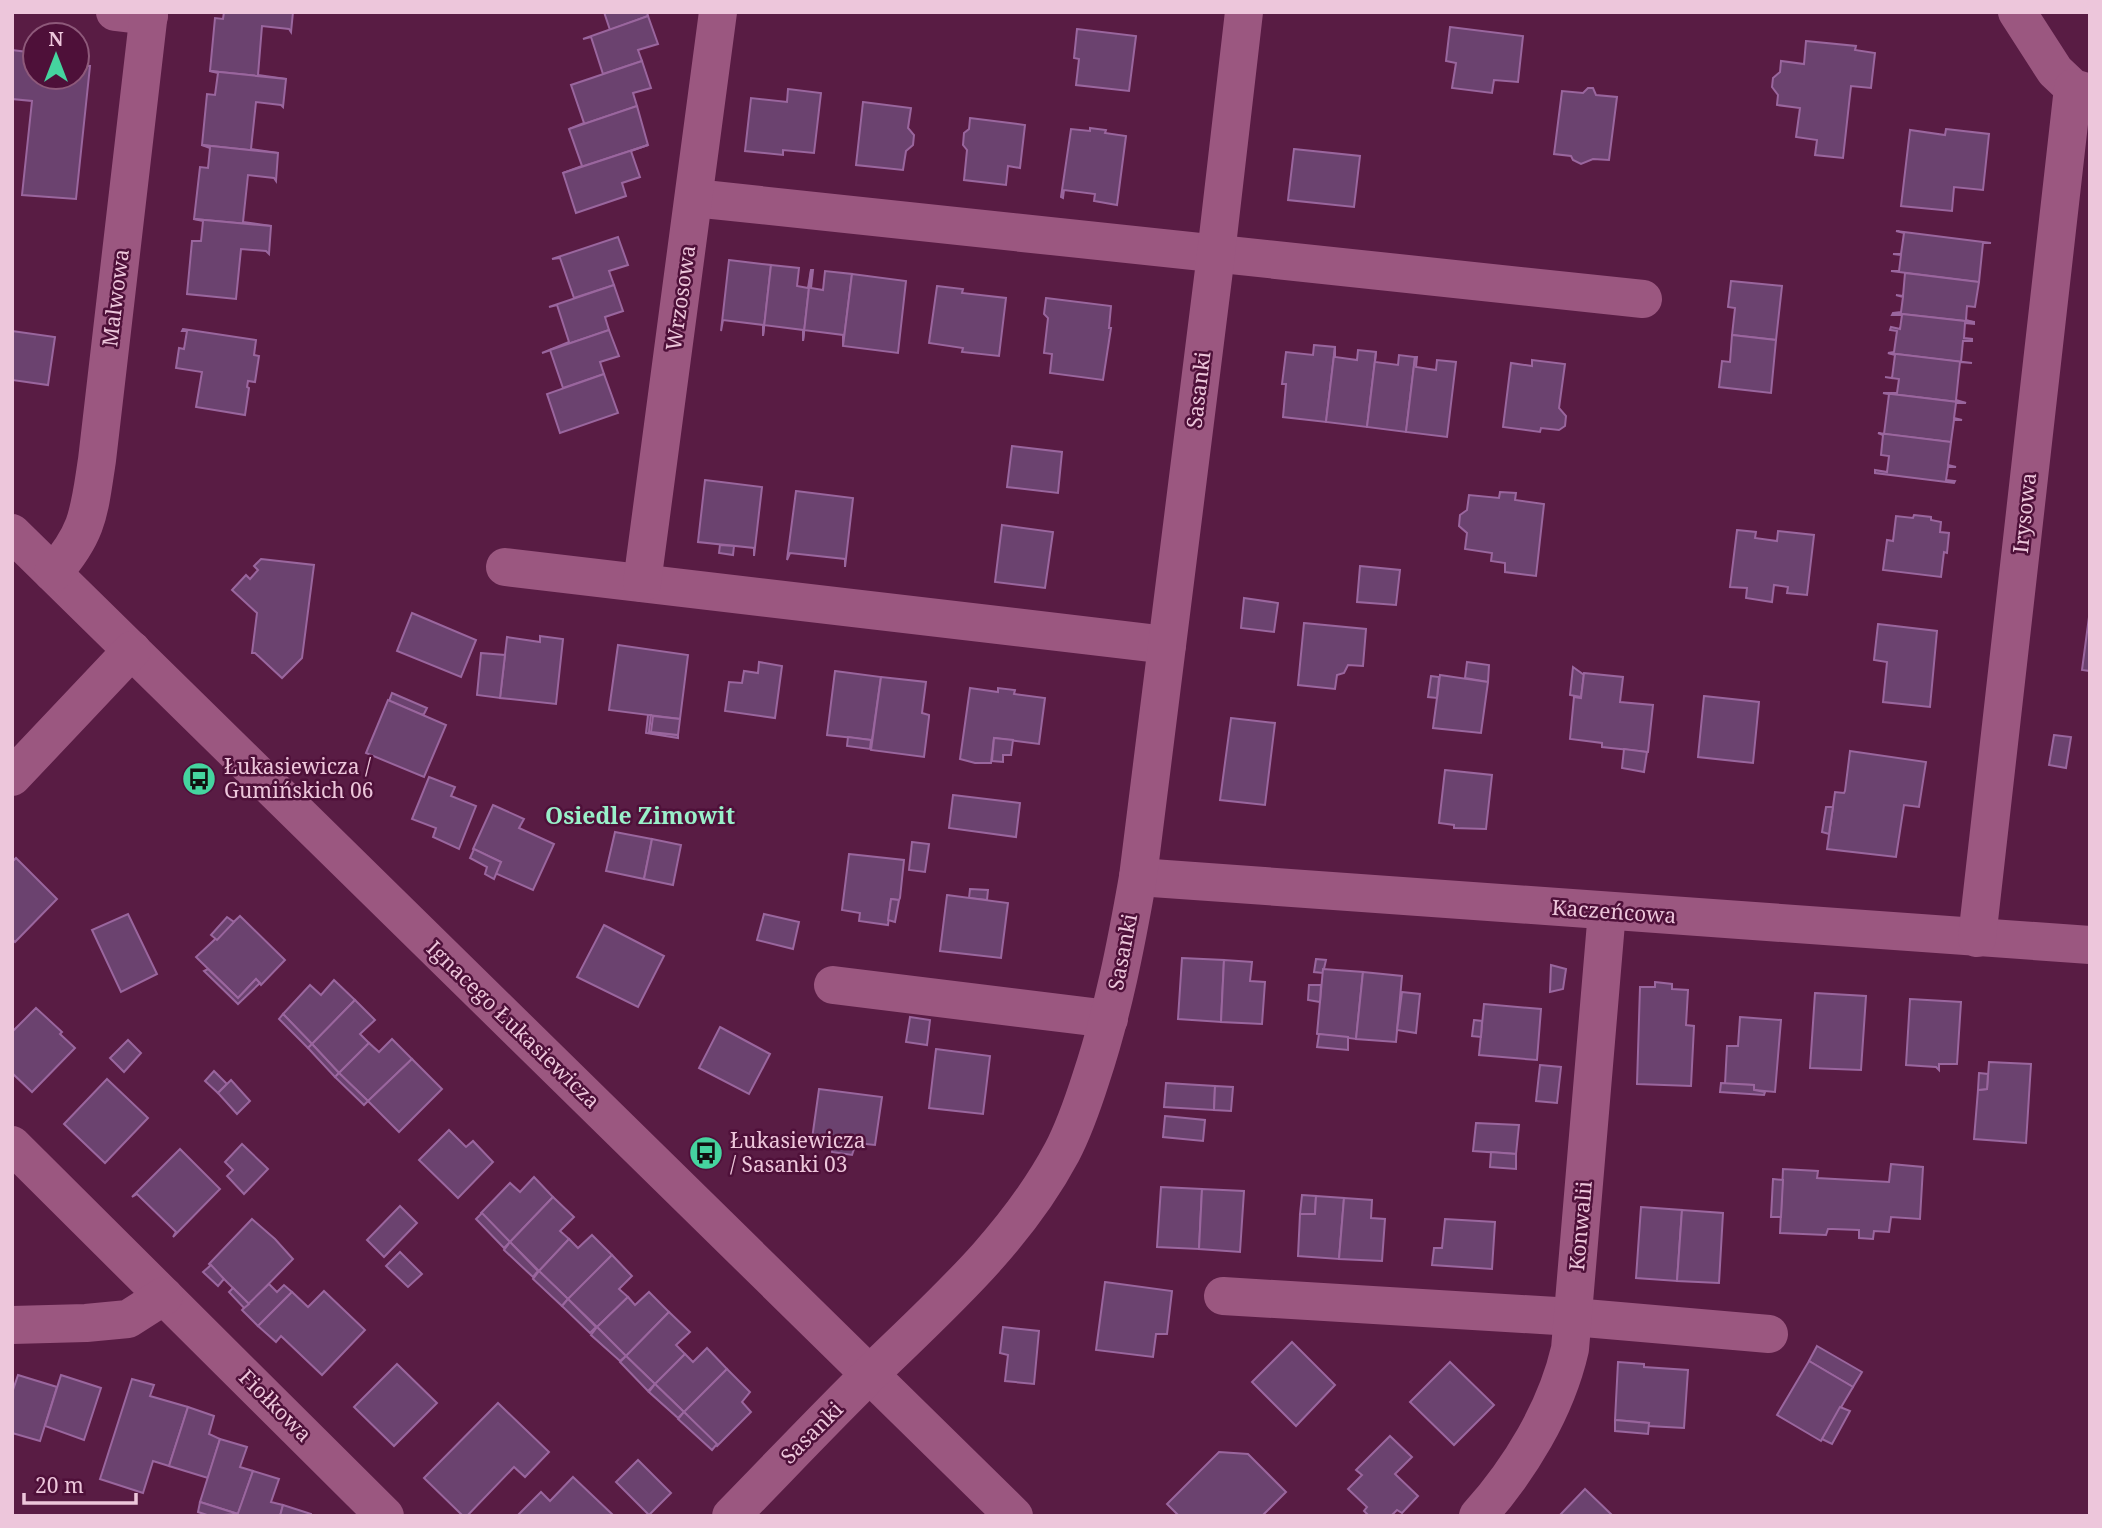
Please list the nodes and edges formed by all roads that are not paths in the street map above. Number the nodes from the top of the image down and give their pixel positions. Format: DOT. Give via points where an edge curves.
graph roads {
  1 [pos="718,12"];
  2 [pos="1244,12"];
  3 [pos="2017,12"];
  4 [pos="138,13"];
  5 [pos="2081,90"];
  6 [pos="694,198"];
  7 [pos="1216,254"];
  8 [pos="1643,299"];
  9 [pos="12,533"];
  10 [pos="505,566"];
  11 [pos="52,573"];
  12 [pos="642,583"];
  13 [pos="1167,645"];
  14 [pos="132,650"];
  15 [pos="12,777"];
  16 [pos="1138,877"];
  17 [pos="1607,911"];
  18 [pos="1977,938"];
  19 [pos="2090,945"];
  20 [pos="833,985"];
  21 [pos="1109,1019"];
  22 [pos="12,1145"];
  23 [pos="164,1296"];
  24 [pos="1223,1296"];
  25 [pos="1573,1317"];
  26 [pos="12,1325"];
  27 [pos="1769,1334"];
  28 [pos="870,1374"];
  29 [pos="386,1516"];
  30 [pos="731,1516"];
  31 [pos="1014,1516"];
  32 [pos="1478,1516"];
  1 -- 6 [label="street, Wrzosowa"];
  2 -- 7 [label="street, Sasanki"];
  3 -- 5 [label="street" via="2055,71"];
  4 -- 11 [label="street, Malwowa" via="97,460 82,533"];
  5 -- 18 [label="street, Irysowa"];
  6 -- 7 [label="street"];
  6 -- 12 [label="street, Wrzosowa"];
  7 -- 8 [label="street"];
  7 -- 13 [label="street, Sasanki"];
  9 -- 11 [label="street, Ignacego Łukasiewicza"];
  10 -- 12 [label="street"];
  11 -- 14 [label="street, Ignacego Łukasiewicza"];
  12 -- 13 [label="street"];
  13 -- 16 [label="street, Sasanki"];
  14 -- 15 [label="street"];
  14 -- 28 [label="street, Ignacego Łukasiewicza"];
  16 -- 17 [label="street, Kaczeńcowa"];
  16 -- 21 [label="street, Sasanki"];
  17 -- 18 [label="street, Kaczeńcowa"];
  17 -- 25 [label="street, Konwalii"];
  18 -- 19 [label="street, Kaczeńcowa"];
  20 -- 21 [label="street"];
  21 -- 28 [label="street, Sasanki" via="1081,1109 1038,1193 986,1259"];
  22 -- 23 [label="street, Fiołkowa"];
  23 -- 26 [label="street" via="128,1319"];
  23 -- 29 [label="street, Fiołkowa"];
  24 -- 25 [label="street"];
  25 -- 27 [label="street"];
  25 -- 32 [label="street, Konwalii" via="1563,1379 1543,1421"];
  28 -- 30 [label="street, Sasanki"];
  28 -- 31 [label="street, Ignacego Łukasiewicza"];
}
